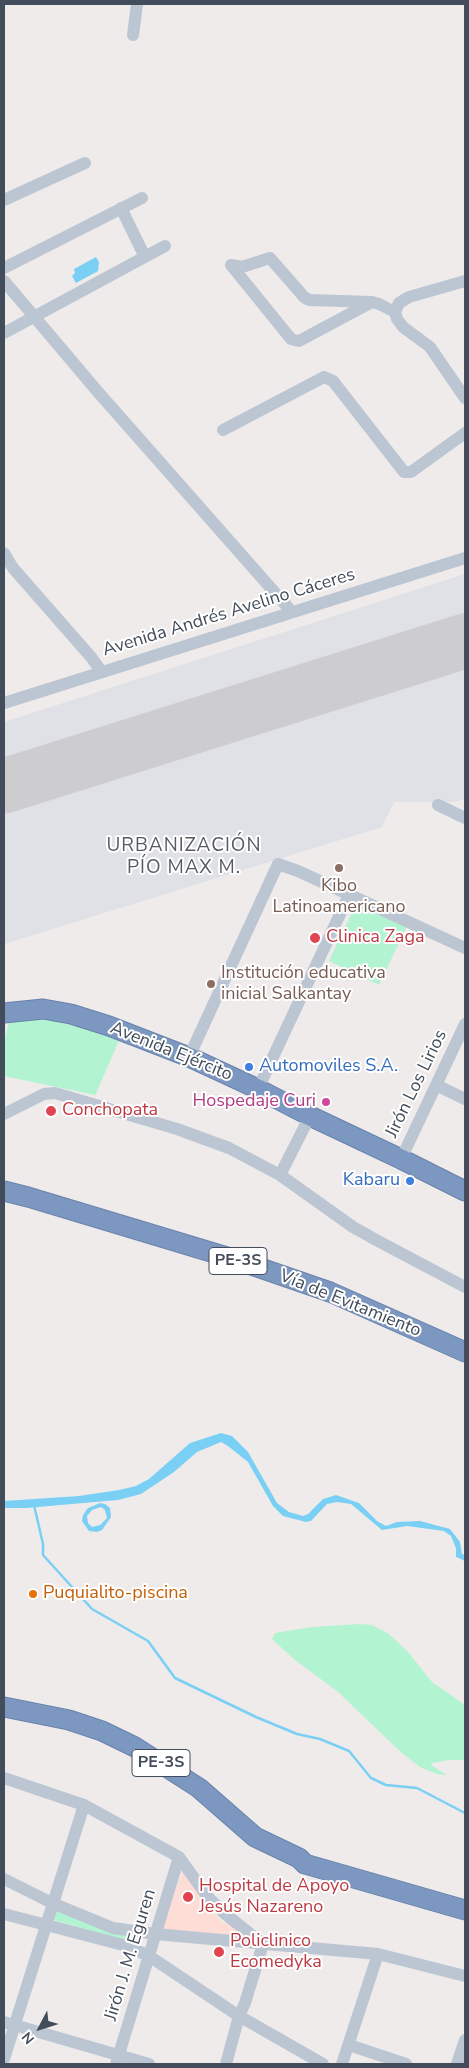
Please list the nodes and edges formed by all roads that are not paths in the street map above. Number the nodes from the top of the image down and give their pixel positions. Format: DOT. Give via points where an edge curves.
graph roads {
  1 [pos="137,4"];
  2 [pos="133,35"];
  3 [pos="85,163"];
  4 [pos="142,198"];
  5 [pos="4,200"];
  6 [pos="121,208"];
  7 [pos="165,246"];
  8 [pos="145,257"];
  9 [pos="4,268"];
  10 [pos="4,281"];
  11 [pos="465,281"];
  12 [pos="372,302"];
  13 [pos="394,312"];
  14 [pos="34,318"];
  15 [pos="4,333"];
  16 [pos="465,398"];
  17 [pos="223,430"];
  18 [pos="465,433"];
  19 [pos="4,553"];
  20 [pos="465,558"];
  21 [pos="292,612"];
  22 [pos="101,671"];
  23 [pos="4,703"];
  24 [pos="438,806"];
  25 [pos="465,818"];
  26 [pos="349,895"];
  27 [pos="465,948"];
  28 [pos="4,1013"];
  29 [pos="465,1024"];
  30 [pos="189,1058"];
  31 [pos="436,1085"];
  32 [pos="258,1089"];
  33 [pos="465,1100"];
  34 [pos="4,1114"];
  35 [pos="310,1116"];
  36 [pos="401,1158"];
  37 [pos="280,1175"];
  38 [pos="4,1191"];
  39 [pos="465,1191"];
  40 [pos="465,1287"];
  41 [pos="465,1352"];
  42 [pos="4,1707"];
  43 [pos="4,1778"];
  44 [pos="84,1806"];
  45 [pos="179,1856"];
  46 [pos="4,1879"];
  47 [pos="417,1892"];
  48 [pos="465,1902"];
  49 [pos="52,1903"];
  50 [pos="465,1910"];
  51 [pos="4,1914"];
  52 [pos="46,1925"];
  53 [pos="155,1934"];
  54 [pos="263,1944"];
  55 [pos="378,1954"];
  56 [pos="149,1956"];
  57 [pos="465,1976"];
  58 [pos="239,2016"];
  59 [pos="9,2024"];
  60 [pos="465,2040"];
  61 [pos="349,2045"];
  62 [pos="4,2059"];
  63 [pos="117,2060"];
  64 [pos="149,2064"];
  65 [pos="226,2064"];
  66 [pos="323,2064"];
  67 [pos="342,2064"];
  68 [pos="406,2064"];
  69 [pos="456,2064"];
  1 -- 2 [label="street"];
  3 -- 5 [label="street"];
  4 -- 6 [label="street"];
  6 -- 8 [label="street"];
  6 -- 9 [label="street"];
  7 -- 8 [label="street"];
  8 -- 14 [label="street"];
  10 -- 14 [label="street"];
  11 -- 13 [label="street" via="409,297 399,303"];
  12 -- 12 [label="street" via="309,300 270,258 242,267 231,265 291,339 299,341"];
  12 -- 13 [label="street"];
  13 -- 16 [label="street" via="403,327 430,347"];
  14 -- 15 [label="street"];
  14 -- 21 [label="street"];
  17 -- 18 [label="street" via="324,377 333,381 404,472 411,472"];
  19 -- 22 [label="street" via="13,568"];
  20 -- 21 [label="street, Avenida Andrés Avelino Cáceres"];
  21 -- 22 [label="street, Avenida Andrés Avelino Cáceres"];
  22 -- 23 [label="street, Avenida Andrés Avelino Cáceres"];
  24 -- 25 [label="street"];
  26 -- 27 [label="street"];
  26 -- 30 [label="street" via="278,864"];
  26 -- 32 [label="street"];
  28 -- 30 [label="highway, Avenida Ejército" via="43,1009 71,1014"];
  29 -- 31 [label="street, Jirón Los Lirios"];
  30 -- 32 [label="highway, Avenida Ejército"];
  31 -- 33 [label="street"];
  31 -- 36 [label="street, Jirón Los Lirios"];
  32 -- 35 [label="highway, Avenida Ejército"];
  34 -- 37 [label="street" via="44,1094 55,1093 221,1145"];
  35 -- 36 [label="highway, Avenida Ejército"];
  35 -- 37 [label="street"];
  36 -- 39 [label="highway, Avenida Ejército"];
  37 -- 40 [label="street" via="353,1227"];
  38 -- 41 [label="highway, Vía de Evitamiento / PE-3S" via="234,1259 330,1292"];
  42 -- 47 [label="highway, PE-3S" via="69,1720 135,1747 199,1788 255,1837 305,1864"];
  43 -- 44 [label="street"];
  44 -- 45 [label="street"];
  44 -- 49 [label="street"];
  45 -- 53 [label="street, Jirón J. M. Eguren"];
  45 -- 54 [label="street" via="207,1896"];
  46 -- 49 [label="street"];
  47 -- 48 [label="highway, PE-3S"];
  47 -- 50 [label="highway, PE-3S"];
  49 -- 52 [label="street"];
  49 -- 53 [label="street" via="104,1926"];
  51 -- 52 [label="street"];
  52 -- 56 [label="street" via="127,1946"];
  52 -- 59 [label="street"];
  53 -- 54 [label="street"];
  53 -- 56 [label="street, Jirón J. M. Eguren"];
  54 -- 55 [label="street"];
  54 -- 58 [label="street"];
  55 -- 57 [label="street"];
  55 -- 61 [label="street"];
  56 -- 58 [label="street"];
  56 -- 63 [label="street, Jirón J. M. Eguren"];
  58 -- 65 [label="street"];
  58 -- 66 [label="street"];
  59 -- 62 [label="street"];
  59 -- 63 [label="street"];
  60 -- 69 [label="street"];
  61 -- 67 [label="street"];
  61 -- 68 [label="street"];
  63 -- 64 [label="street"];
}
